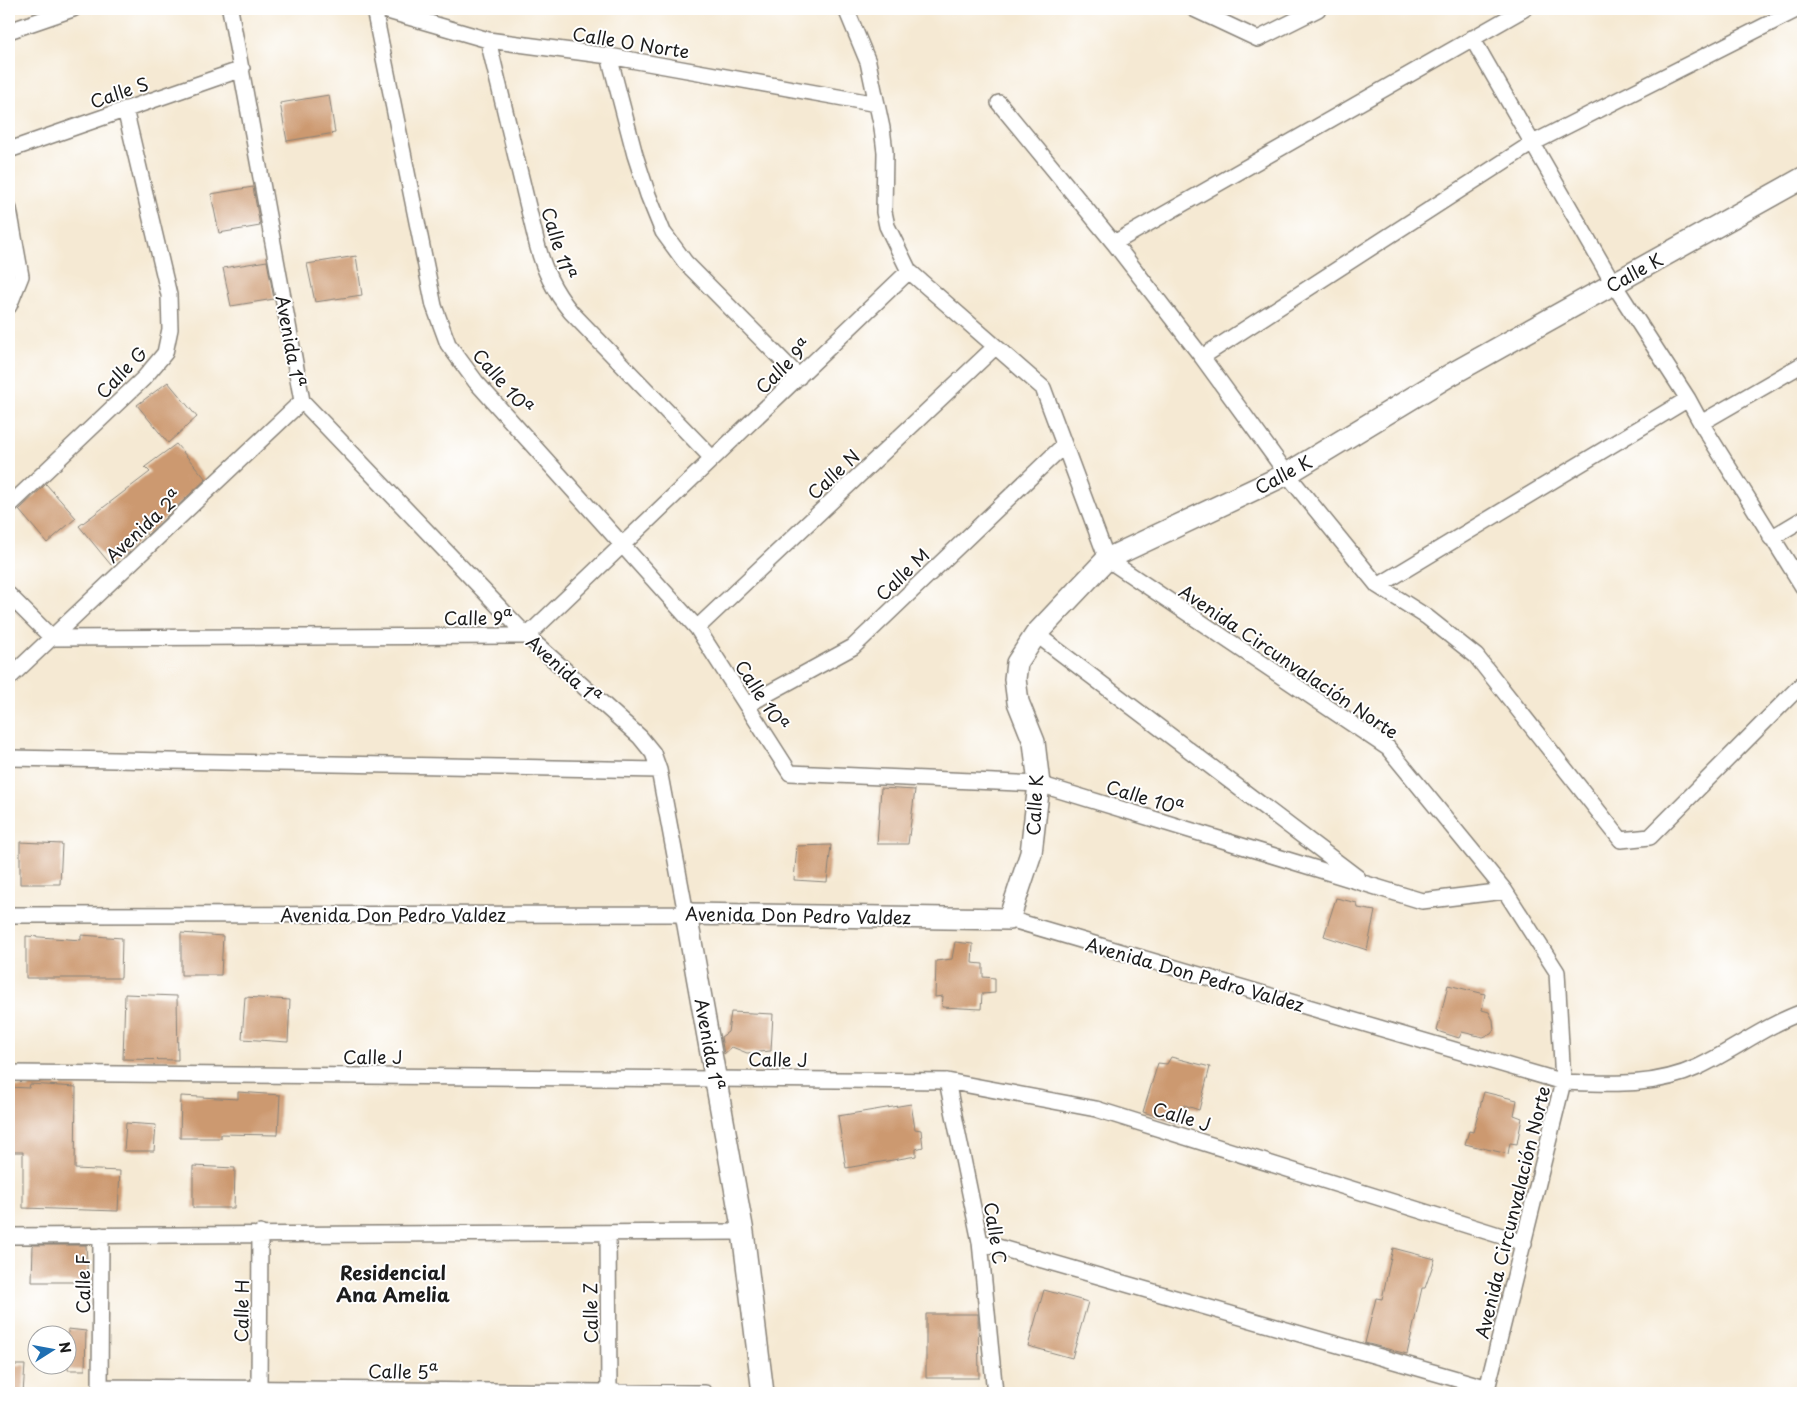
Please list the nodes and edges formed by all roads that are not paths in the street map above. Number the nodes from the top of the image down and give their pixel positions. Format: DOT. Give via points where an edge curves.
graph roads {
  1 [pos="73,9"];
  2 [pos="230,9"];
  3 [pos="374,9"];
  4 [pos="381,9"];
  5 [pos="846,9"];
  6 [pos="1194,9"];
  7 [pos="1318,9"];
  8 [pos="1524,9"];
  9 [pos="1798,9"];
  10 [pos="9,31"];
  11 [pos="1472,38"];
  12 [pos="488,40"];
  13 [pos="609,56"];
  14 [pos="242,69"];
  15 [pos="999,103"];
  16 [pos="877,104"];
  17 [pos="126,109"];
  18 [pos="1531,144"];
  19 [pos="9,150"];
  20 [pos="1803,178"];
  21 [pos="9,209"];
  22 [pos="1114,243"];
  23 [pos="908,271"];
  24 [pos="1613,283"];
  25 [pos="9,306"];
  26 [pos="995,347"];
  27 [pos="1202,357"];
  28 [pos="1803,364"];
  29 [pos="799,377"];
  30 [pos="1688,399"];
  31 [pos="302,401"];
  32 [pos="1701,423"];
  33 [pos="1064,445"];
  34 [pos="712,458"];
  35 [pos="1287,474"];
  36 [pos="9,506"];
  37 [pos="1803,519"];
  38 [pos="1772,538"];
  39 [pos="622,545"];
  40 [pos="1107,559"];
  41 [pos="1378,586"];
  42 [pos="1803,587"];
  43 [pos="9,596"];
  44 [pos="697,628"];
  45 [pos="1036,634"];
  46 [pos="526,636"];
  47 [pos="52,638"];
  48 [pos="9,678"];
  49 [pos="1803,684"];
  50 [pos="746,705"];
  51 [pos="9,758"];
  52 [pos="659,770"];
  53 [pos="1039,784"];
  54 [pos="1366,884"];
  55 [pos="1505,891"];
  56 [pos="686,914"];
  57 [pos="9,915"];
  58 [pos="1009,919"];
  59 [pos="1803,1012"];
  60 [pos="9,1073"];
  61 [pos="717,1077"];
  62 [pos="947,1081"];
  63 [pos="1563,1082"];
  64 [pos="743,1232"];
  65 [pos="260,1233"];
  66 [pos="608,1233"];
  67 [pos="101,1235"];
  68 [pos="9,1236"];
  69 [pos="980,1242"];
  70 [pos="1524,1243"];
  71 [pos="259,1389"];
  72 [pos="100,1390"];
  73 [pos="1487,1391"];
  74 [pos="609,1392"];
  75 [pos="705,1393"];
  76 [pos="763,1393"];
  77 [pos="995,1393"];
  1 -- 10 [label="street"];
  2 -- 14 [label="street, Avenida 1ª"];
  3 -- 39 [label="street, Calle 10ª" via="434,306 448,344 476,382"];
  4 -- 12 [label="street, Calle O Norte"];
  5 -- 16 [label="street" via="868,62"];
  6 -- 7 [label="street" via="1258,39"];
  8 -- 11 [label="street"];
  9 -- 18 [label="street"];
  11 -- 18 [label="street"];
  11 -- 22 [label="street"];
  12 -- 13 [label="street, Calle O Norte"];
  12 -- 34 [label="street, Calle 11ª" via="539,252 554,291"];
  13 -- 16 [label="street, Calle O Norte"];
  13 -- 29 [label="street" via="635,155 663,232 684,262"];
  14 -- 17 [label="street, Calle S"];
  14 -- 31 [label="street, Avenida 1ª"];
  15 -- 22 [label="street"];
  16 -- 23 [label="street" via="885,152 884,212"];
  17 -- 19 [label="street, Calle S"];
  17 -- 36 [label="street, Calle G" via="169,295 170,329 165,353 144,378"];
  18 -- 24 [label="street"];
  18 -- 27 [label="street"];
  20 -- 24 [label="street, Calle K"];
  21 -- 25 [label="street" via="20,276"];
  22 -- 27 [label="street"];
  23 -- 26 [label="street"];
  23 -- 29 [label="street, Calle 9ª"];
  24 -- 30 [label="street"];
  24 -- 35 [label="street, Calle K" via="1450,375"];
  26 -- 33 [label="street" via="1043,388"];
  26 -- 44 [label="street, Calle N"];
  27 -- 35 [label="street"];
  28 -- 32 [label="street"];
  29 -- 34 [label="street, Calle 9ª"];
  30 -- 32 [label="street"];
  30 -- 41 [label="street"];
  31 -- 46 [label="street, Avenida 1ª"];
  31 -- 47 [label="street, Avenida 2ª"];
  32 -- 38 [label="street"];
  33 -- 40 [label="street"];
  33 -- 50 [label="street, Calle M" via="853,647"];
  34 -- 39 [label="street, Calle 9ª"];
  35 -- 40 [label="street, Calle K"];
  35 -- 41 [label="street"];
  37 -- 38 [label="street"];
  38 -- 42 [label="street"];
  39 -- 44 [label="street, Calle 10ª"];
  39 -- 46 [label="street, Calle 9ª"];
  40 -- 45 [label="street, Calle K"];
  40 -- 55 [label="street, Avenida Circunvalación Norte" via="1388,748"];
  41 -- 49 [label="street" via="1427,617 1476,656 1621,840 1650,837"];
  43 -- 47 [label="street"];
  44 -- 50 [label="street, Calle 10ª"];
  45 -- 53 [label="street, Calle K" via="1016,663 1014,679 1018,702 1034,742"];
  45 -- 54 [label="street"];
  46 -- 47 [label="street, Calle 9ª"];
  46 -- 52 [label="street, Avenida 1ª" via="640,736 653,753"];
  47 -- 48 [label="street, Avenida 2ª"];
  50 -- 53 [label="street, Calle 10ª" via="790,773"];
  51 -- 52 [label="street"];
  52 -- 56 [label="street, Avenida 1ª"];
  53 -- 54 [label="street, Calle 10ª"];
  53 -- 58 [label="street, Calle K" via="1031,853"];
  54 -- 55 [label="street, Calle 10ª" via="1422,901"];
  55 -- 63 [label="street, Avenida Circunvalación Norte" via="1557,972"];
  56 -- 57 [label="street, Avenida Don Pedro Valdez"];
  56 -- 58 [label="street, Avenida Don Pedro Valdez"];
  56 -- 61 [label="street, Avenida 1ª"];
  58 -- 63 [label="street, Avenida Don Pedro Valdez"];
  59 -- 63 [label="street, Avenida Don Pedro Valdez" via="1698,1067 1664,1079 1623,1085"];
  60 -- 61 [label="street, Calle J"];
  61 -- 62 [label="street, Calle J"];
  61 -- 64 [label="street, Avenida 1ª"];
  62 -- 69 [label="street, Calle C"];
  62 -- 70 [label="street, Calle J" via="1096,1109"];
  63 -- 70 [label="street, Avenida Circunvalación Norte"];
  64 -- 66 [label="street"];
  64 -- 76 [label="street, Avenida 1ª"];
  65 -- 66 [label="street"];
  65 -- 67 [label="street"];
  65 -- 71 [label="street, Calle H"];
  66 -- 74 [label="street, Calle Z"];
  67 -- 68 [label="street"];
  67 -- 72 [label="street, Calle F"];
  69 -- 73 [label="street"];
  69 -- 77 [label="street, Calle C"];
  70 -- 73 [label="street, Avenida Circunvalación Norte"];
  71 -- 72 [label="street, Calle 5ª"];
  71 -- 74 [label="street, Calle 5ª"];
  74 -- 75 [label="street, Calle 5ª"];
}
